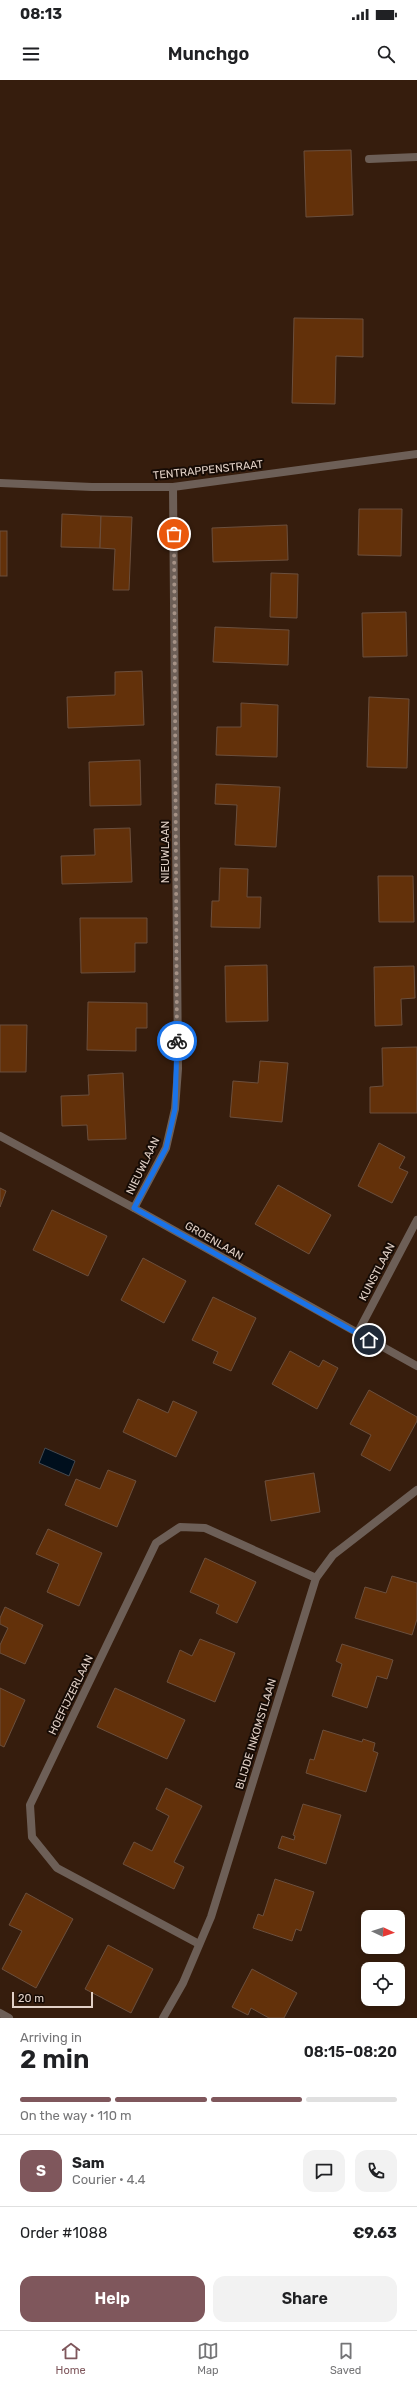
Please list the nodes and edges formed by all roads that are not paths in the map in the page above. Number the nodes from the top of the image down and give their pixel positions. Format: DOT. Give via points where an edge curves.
graph roads {
  1 [pos="417,157"];
  2 [pos="369,159"];
  3 [pos="417,454"];
  4 [pos="0,483"];
  5 [pos="173,486"];
  6 [pos="0,1136"];
  7 [pos="134,1208"];
  8 [pos="417,1220"];
  9 [pos="357,1334"];
  10 [pos="417,1366"];
  11 [pos="417,1490"];
  12 [pos="316,1578"];
  13 [pos="199,1944"];
  14 [pos="0,2013"];
  15 [pos="9,2018"];
  16 [pos="163,2018"];
  1 -- 2 [label="street"];
  3 -- 5 [label="street, TENTRAPPENSTRAAT"];
  4 -- 5 [label="street, TENTRAPPENSTRAAT" via="92,488"];
  5 -- 7 [label="street, NIEUWLAAN" via="178,1070 175,1109 166,1148"];
  6 -- 7 [label="street, GROENLAAN"];
  7 -- 9 [label="street, GROENLAAN"];
  8 -- 9 [label="street, KUNSTLAAN"];
  9 -- 10 [label="street, GROENLAAN"];
  11 -- 12 [label="street, BLIJDE INKOMSTLAAN" via="333,1555"];
  12 -- 13 [label="street, BLIJDE INKOMSTLAAN" via="210,1917"];
  12 -- 13 [label="street, HOEFIJZERLAAN" via="205,1528 180,1527 156,1543 30,1805 32,1837 57,1868"];
  13 -- 16 [label="street, BLIJDE INKOMSTLAAN" via="183,1983"];
  14 -- 15 [label="street"];
}
